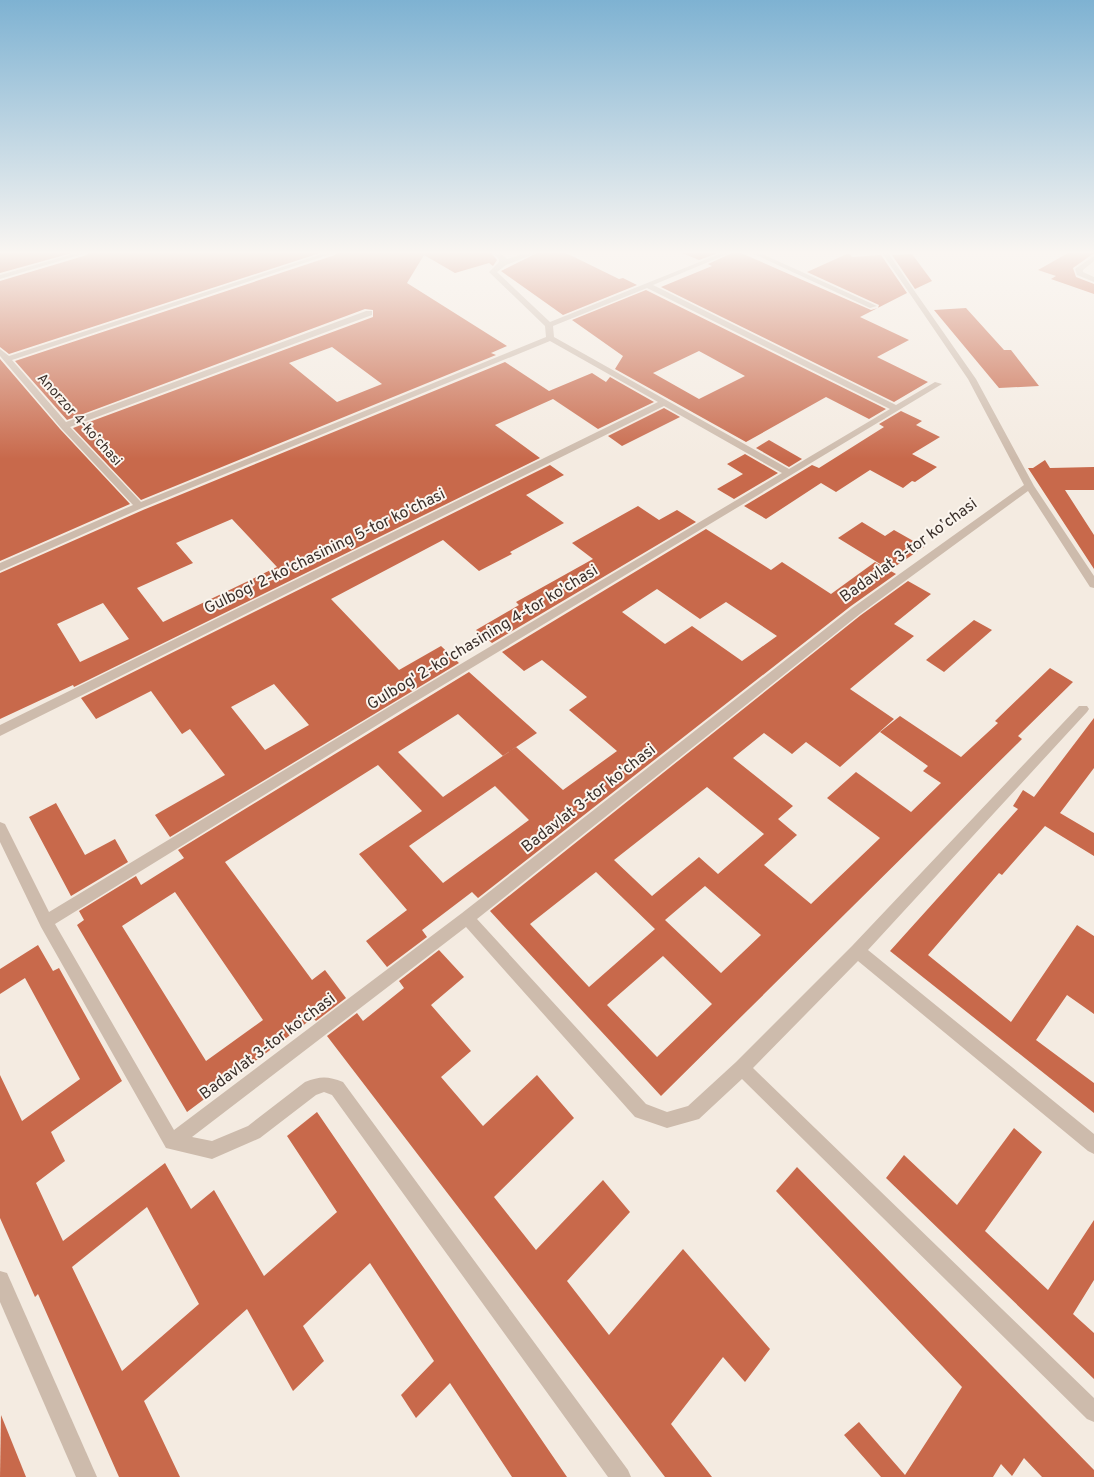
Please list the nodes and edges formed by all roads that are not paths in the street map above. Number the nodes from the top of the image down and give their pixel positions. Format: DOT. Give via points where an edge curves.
graph roads {
  1 [pos="121,322"];
  2 [pos="345,322"];
  3 [pos="546,322"];
  4 [pos="557,322"];
  5 [pos="721,322"];
  6 [pos="933,322"];
  7 [pos="549,325"];
  8 [pos="550,338"];
  9 [pos="0,351"];
  10 [pos="8,359"];
  11 [pos="938,384"];
  12 [pos="665,402"];
  13 [pos="896,409"];
  14 [pos="64,426"];
  15 [pos="789,473"];
  16 [pos="1029,486"];
  17 [pos="139,506"];
  18 [pos="0,567"];
  19 [pos="1094,584"];
  20 [pos="1083,709"];
  21 [pos="0,731"];
  22 [pos="0,828"];
  23 [pos="467,918"];
  24 [pos="46,922"];
  25 [pos="857,951"];
  26 [pos="742,1068"];
  27 [pos="172,1142"];
  28 [pos="1094,1145"];
  29 [pos="0,1280"];
  30 [pos="1094,1412"];
  31 [pos="87,1477"];
  32 [pos="621,1477"];
  1 -- 10 [label="street"];
  2 -- 14 [label="street"];
  3 -- 7 [label="street"];
  4 -- 7 [label="street"];
  5 -- 13 [label="street"];
  6 -- 16 [label="street" via="972,379"];
  7 -- 8 [label="street"];
  8 -- 12 [label="street"];
  8 -- 17 [label="street"];
  9 -- 10 [label="street, Аnorzor 4-koʼchasi"];
  10 -- 14 [label="street, Аnorzor 4-koʼchasi"];
  11 -- 13 [label="street, Gulbog' 2-ko'chasining 4-tor ko'chasi"];
  12 -- 15 [label="street"];
  12 -- 21 [label="street, Gulbog' 2-ko'chasining 5-tor ko'chasi"];
  13 -- 15 [label="street, Gulbog' 2-ko'chasining 4-tor ko'chasi"];
  14 -- 17 [label="street, Аnorzor 4-koʼchasi"];
  15 -- 24 [label="street, Gulbog' 2-ko'chasining 4-tor ko'chasi"];
  16 -- 19 [label="street"];
  16 -- 23 [label="street, Badavlat 3-tor koʼchasi" via="856,611"];
  17 -- 18 [label="street"];
  20 -- 25 [label="street"];
  22 -- 24 [label="street"];
  23 -- 26 [label="street" via="641,1111 667,1120 693,1113"];
  23 -- 27 [label="street, Badavlat 3-tor koʼchasi"];
  24 -- 27 [label="street"];
  25 -- 26 [label="street"];
  25 -- 28 [label="street"];
  26 -- 30 [label="street"];
  27 -- 32 [label="street" via="212,1150 254,1132 311,1088 324,1084 337,1088"];
  29 -- 31 [label="street"];
}
